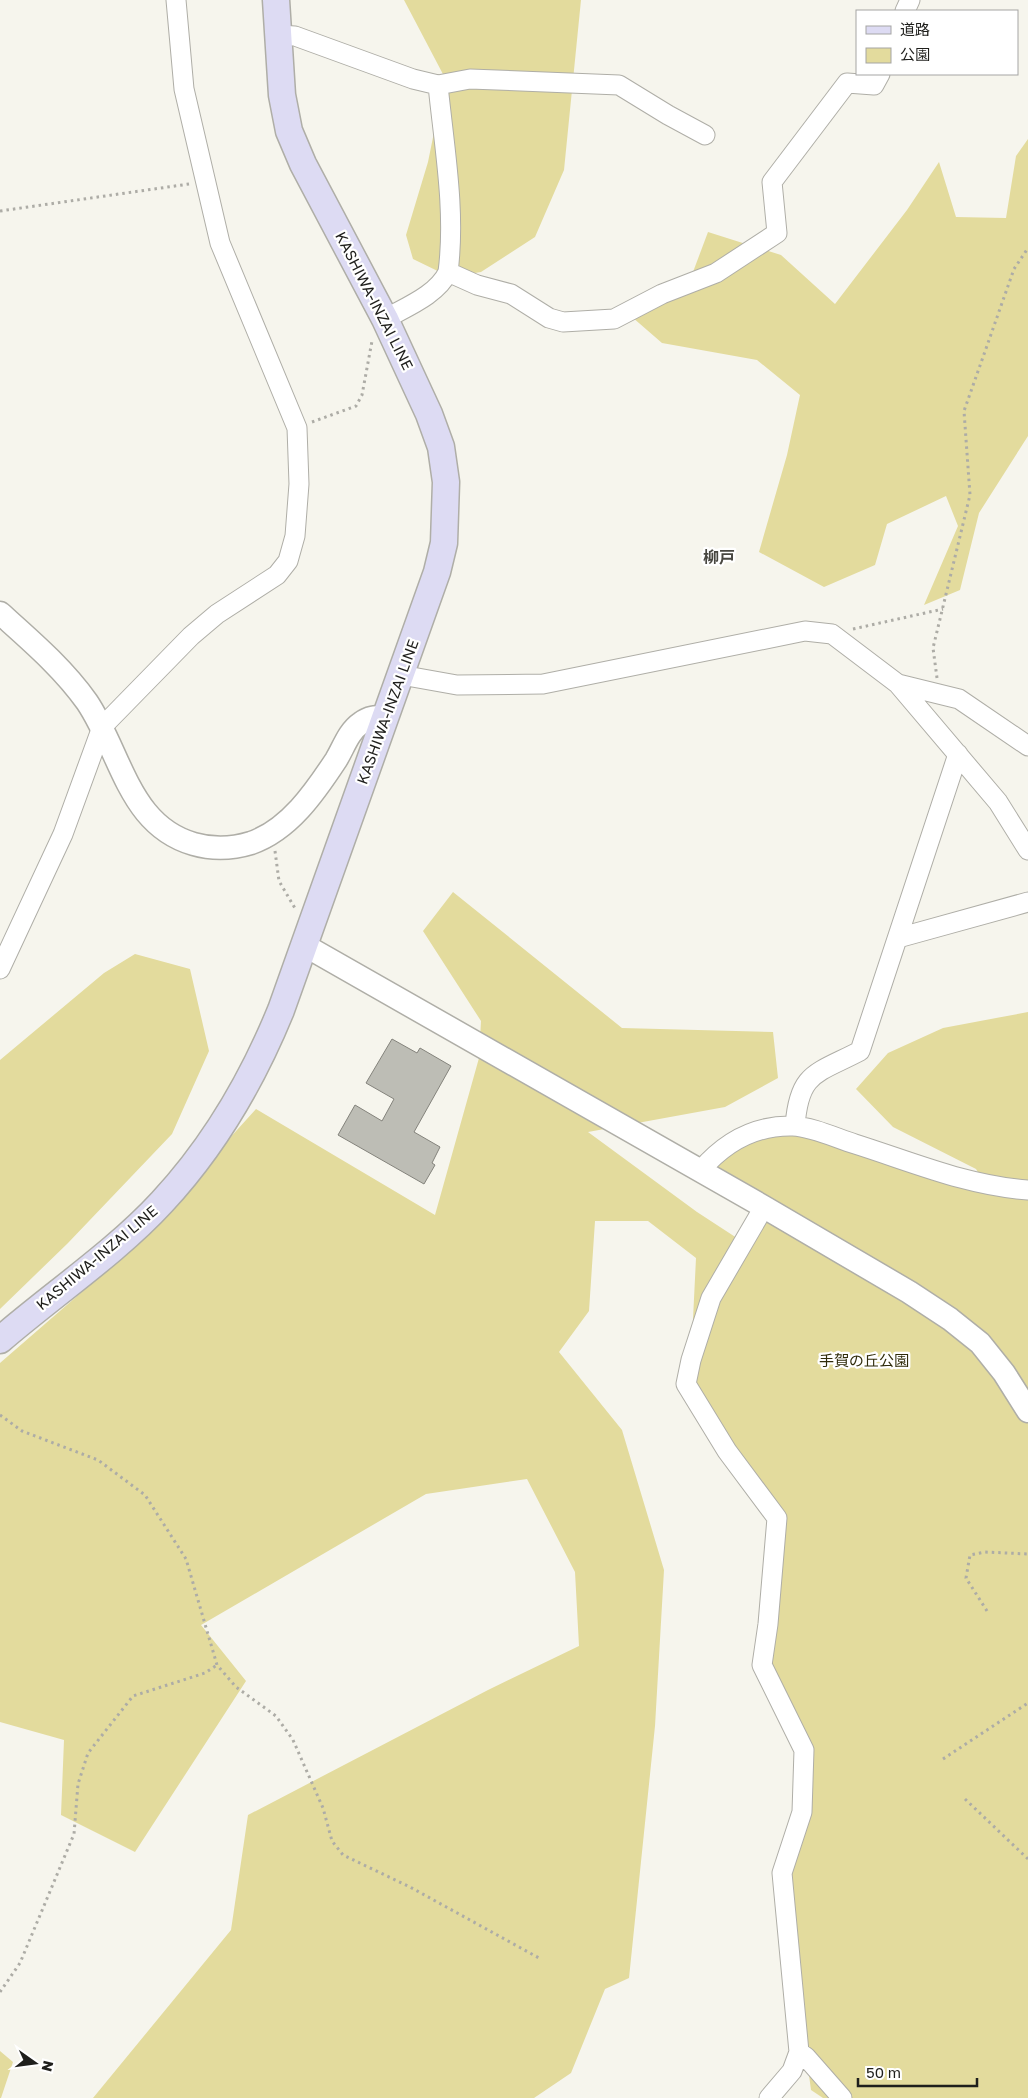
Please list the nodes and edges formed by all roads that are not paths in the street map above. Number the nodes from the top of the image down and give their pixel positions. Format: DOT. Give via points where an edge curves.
graph roads {
  1 [pos="176,0"];
  2 [pos="276,0"];
  3 [pos="278,35"];
  4 [pos="879,75"];
  5 [pos="438,85"];
  6 [pos="705,135"];
  7 [pos="448,272"];
  8 [pos="382,312"];
  9 [pos="0,613"];
  10 [pos="401,675"];
  11 [pos="898,684"];
  12 [pos="385,717"];
  13 [pos="102,727"];
  14 [pos="1028,746"];
  15 [pos="958,754"];
  16 [pos="1028,850"];
  17 [pos="1028,902"];
  18 [pos="308,937"];
  19 [pos="898,938"];
  20 [pos="0,969"];
  21 [pos="795,1126"];
  22 [pos="701,1170"];
  23 [pos="1028,1190"];
  24 [pos="764,1206"];
  25 [pos="0,1340"];
  26 [pos="1028,1411"];
  27 [pos="799,2052"];
  28 [pos="769,2098"];
  29 [pos="842,2098"];
  1 -- 13 [label="street" via="184,89 220,243 297,428 295,536 288,560 277,575 217,614 190,636"];
  2 -- 3 [label="main road, KASHIWA-INZAI LINE"];
  3 -- 5 [label="street" via="295,36"];
  3 -- 8 [label="main road, KASHIWA-INZAI LINE" via="282,95 289,131 303,164"];
  4 -- 7 [label="street" via="874,85 847,83 772,182 777,233 716,274 662,294 614,319 563,322 549,318 511,294 477,285"];
  5 -- 6 [label="street" via="470,79 619,84 668,116"];
  5 -- 7 [label="street" via="449,206 451,249"];
  7 -- 8 [label="street" via="431,292"];
  8 -- 10 [label="main road, KASHIWA-INZAI LINE" via="429,414 441,447 446,482 444,543"];
  9 -- 13 [label="street" via="53,662 86,701"];
  10 -- 11 [label="street" via="457,685 543,684 804,631 832,634"];
  10 -- 12 [label="main road, KASHIWA-INZAI LINE"];
  11 -- 14 [label="street" via="958,699"];
  11 -- 15 [label="street"];
  12 -- 13 [label="street" via="370,717 359,724 297,812 274,833 252,843 228,848 189,843 165,831 146,811"];
  12 -- 18 [label="main road, KASHIWA-INZAI LINE"];
  13 -- 20 [label="street" via="63,834"];
  15 -- 16 [label="street" via="998,802"];
  15 -- 19 [label="street"];
  17 -- 19 [label="street"];
  18 -- 22 [label="street"];
  18 -- 25 [label="main road, KASHIWA-INZAI LINE" via="264,1052 224,1124 197,1160 162,1203"];
  19 -- 21 [label="street" via="860,1051 811,1076 797,1102"];
  21 -- 22 [label="street" via="762,1129 737,1138 715,1154"];
  21 -- 23 [label="street" via="978,1184"];
  22 -- 24 [label="street"];
  24 -- 26 [label="street" via="950,1318 980,1343"];
  24 -- 27 [label="street" via="711,1298 686,1384 727,1451 777,1518 762,1665 804,1750 802,1812 782,1873"];
  27 -- 28 [label="street" via="792,2072"];
  27 -- 29 [label="street"];
}
